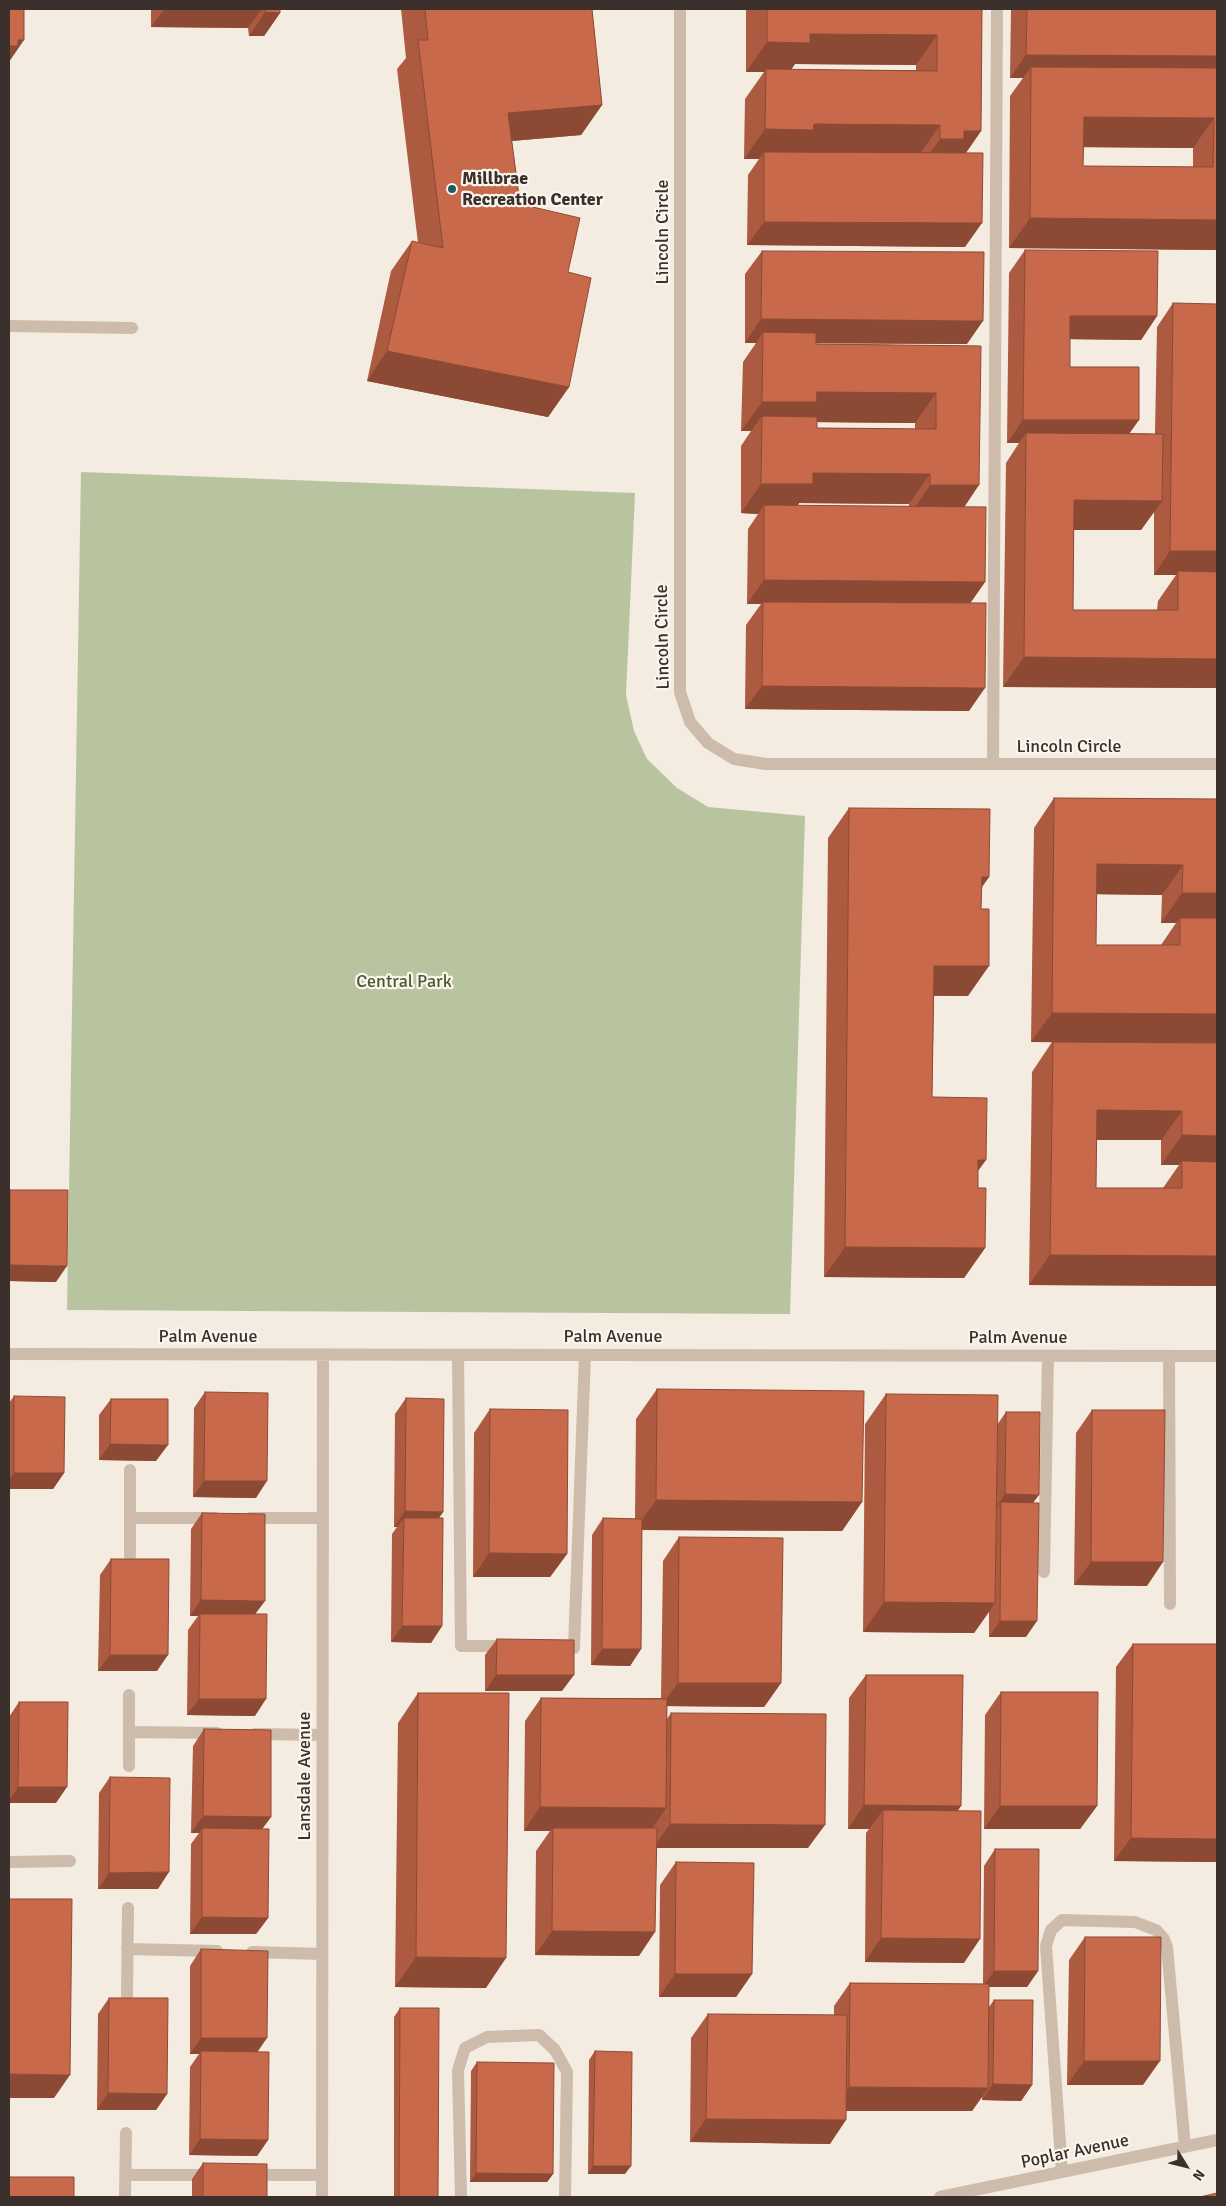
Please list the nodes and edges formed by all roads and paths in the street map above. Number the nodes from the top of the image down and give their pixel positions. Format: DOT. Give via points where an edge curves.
graph roads {
  1 [pos="680,9"];
  2 [pos="997,9"];
  3 [pos="9,326"];
  4 [pos="132,328"];
  5 [pos="993,764"];
  6 [pos="1217,764"];
  7 [pos="9,1354"];
  8 [pos="322,1354"];
  9 [pos="458,1355"];
  10 [pos="585,1355"];
  11 [pos="1048,1356"];
  12 [pos="1169,1356"];
  13 [pos="1217,1356"];
  14 [pos="130,1470"];
  15 [pos="130,1518"];
  16 [pos="322,1518"];
  17 [pos="130,1556"];
  18 [pos="1044,1572"];
  19 [pos="1170,1604"];
  20 [pos="518,1647"];
  21 [pos="555,1647"];
  22 [pos="129,1695"];
  23 [pos="129,1732"];
  24 [pos="225,1733"];
  25 [pos="245,1734"];
  26 [pos="322,1735"];
  27 [pos="129,1766"];
  28 [pos="70,1861"];
  29 [pos="9,1862"];
  30 [pos="128,1908"];
  31 [pos="127,1949"];
  32 [pos="322,1954"];
  33 [pos="127,1997"];
  34 [pos="126,2133"];
  35 [pos="1217,2140"];
  36 [pos="1185,2147"];
  37 [pos="1062,2172"];
  38 [pos="126,2175"];
  39 [pos="322,2175"];
  40 [pos="125,2197"];
  41 [pos="322,2197"];
  42 [pos="461,2197"];
  43 [pos="565,2197"];
  44 [pos="940,2197"];
  1 -- 5 [label="street, Lincoln Circle" via="680,692 690,722 708,743 734,759 766,764"];
  2 -- 5 [label="street"];
  3 -- 4 [label="street"];
  5 -- 6 [label="street, Lincoln Circle"];
  7 -- 8 [label="street, Palm Avenue"];
  8 -- 9 [label="street, Palm Avenue"];
  8 -- 16 [label="street, Lansdale Avenue"];
  9 -- 10 [label="street, Palm Avenue"];
  9 -- 20 [label="street" via="461,1646"];
  10 -- 11 [label="street, Palm Avenue"];
  10 -- 21 [label="street" via="574,1648"];
  11 -- 12 [label="street, Palm Avenue"];
  11 -- 18 [label="street"];
  12 -- 13 [label="street, Palm Avenue"];
  12 -- 19 [label="street"];
  14 -- 15 [label="street"];
  15 -- 16 [label="street"];
  15 -- 17 [label="street"];
  16 -- 26 [label="street, Lansdale Avenue"];
  22 -- 23 [label="street"];
  23 -- 24 [label="street"];
  23 -- 27 [label="street"];
  25 -- 26 [label="street"];
  26 -- 32 [label="street, Lansdale Avenue"];
  28 -- 29 [label="street"];
  30 -- 31 [label="street"];
  31 -- 32 [label="street"];
  31 -- 33 [label="street"];
  32 -- 39 [label="street, Lansdale Avenue"];
  34 -- 38 [label="street"];
  35 -- 36 [label="street, Poplar Avenue"];
  36 -- 37 [label="street, Poplar Avenue"];
  36 -- 37 [label="street" via="1164,1939 1156,1930 1136,1922 1062,1920 1051,1930 1046,1946"];
  37 -- 44 [label="street, Poplar Avenue"];
  38 -- 39 [label="street"];
  38 -- 40 [label="street"];
  39 -- 41 [label="street, Lansdale Avenue"];
  42 -- 43 [label="street" via="458,2070 465,2048 487,2037 539,2035 555,2050 567,2072"];
}
